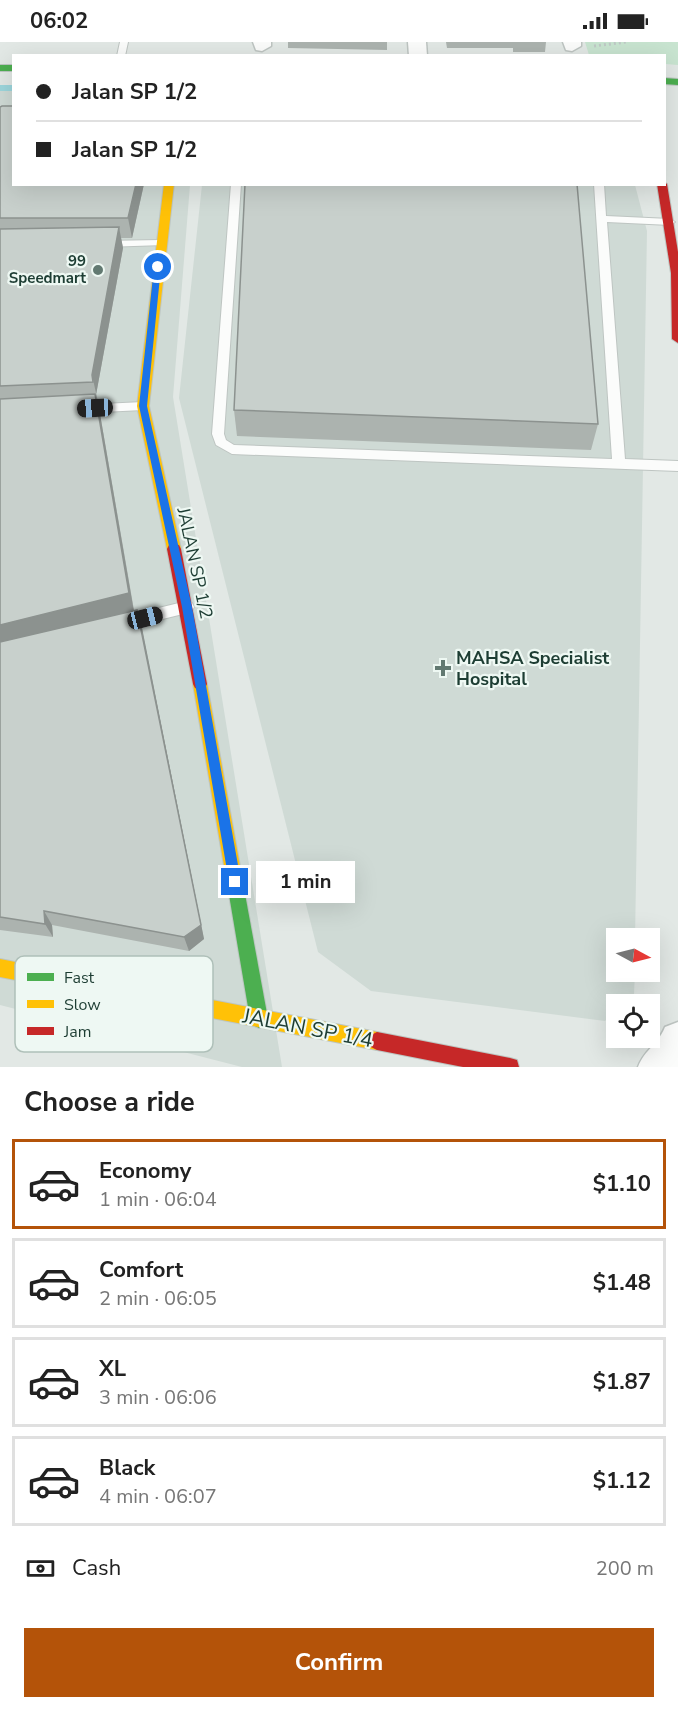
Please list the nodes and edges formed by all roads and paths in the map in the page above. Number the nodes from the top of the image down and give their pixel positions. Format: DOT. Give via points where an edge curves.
graph roads {
  1 [pos="626,42"];
  2 [pos="572,44"];
  3 [pos="169,186"];
  4 [pos="236,186"];
  5 [pos="599,186"];
  6 [pos="662,186"];
  7 [pos="601,219"];
  8 [pos="670,222"];
  9 [pos="160,243"];
  10 [pos="91,244"];
  11 [pos="678,330"];
  12 [pos="143,406"];
  13 [pos="71,410"];
  14 [pos="619,464"];
  15 [pos="678,466"];
  16 [pos="187,607"];
  17 [pos="110,626"];
  18 [pos="0,968"];
  19 [pos="15,971"];
  20 [pos="213,1010"];
  21 [pos="259,1019"];
  22 [pos="510,1067"];
  1 -- 2 [label="path" via="608,46"];
  3 -- 9 [label="street, JALAN SP 1/2"];
  4 -- 14 [label="lane" via="220,442 232,448"];
  5 -- 7 [label="lane"];
  6 -- 8 [label="street"];
  7 -- 8 [label="lane"];
  7 -- 14 [label="lane"];
  8 -- 11 [label="street"];
  9 -- 10 [label="lane"];
  9 -- 12 [label="street, JALAN SP 1/2"];
  12 -- 13 [label="lane"];
  12 -- 16 [label="street, JALAN SP 1/2"];
  14 -- 15 [label="lane"];
  16 -- 17 [label="lane"];
  16 -- 21 [label="street, JALAN SP 1/2"];
  18 -- 19 [label="street, JALAN SP 1/4"];
  20 -- 21 [label="street, JALAN SP 1/4"];
  21 -- 22 [label="street, JALAN SP 1/4"];
}
